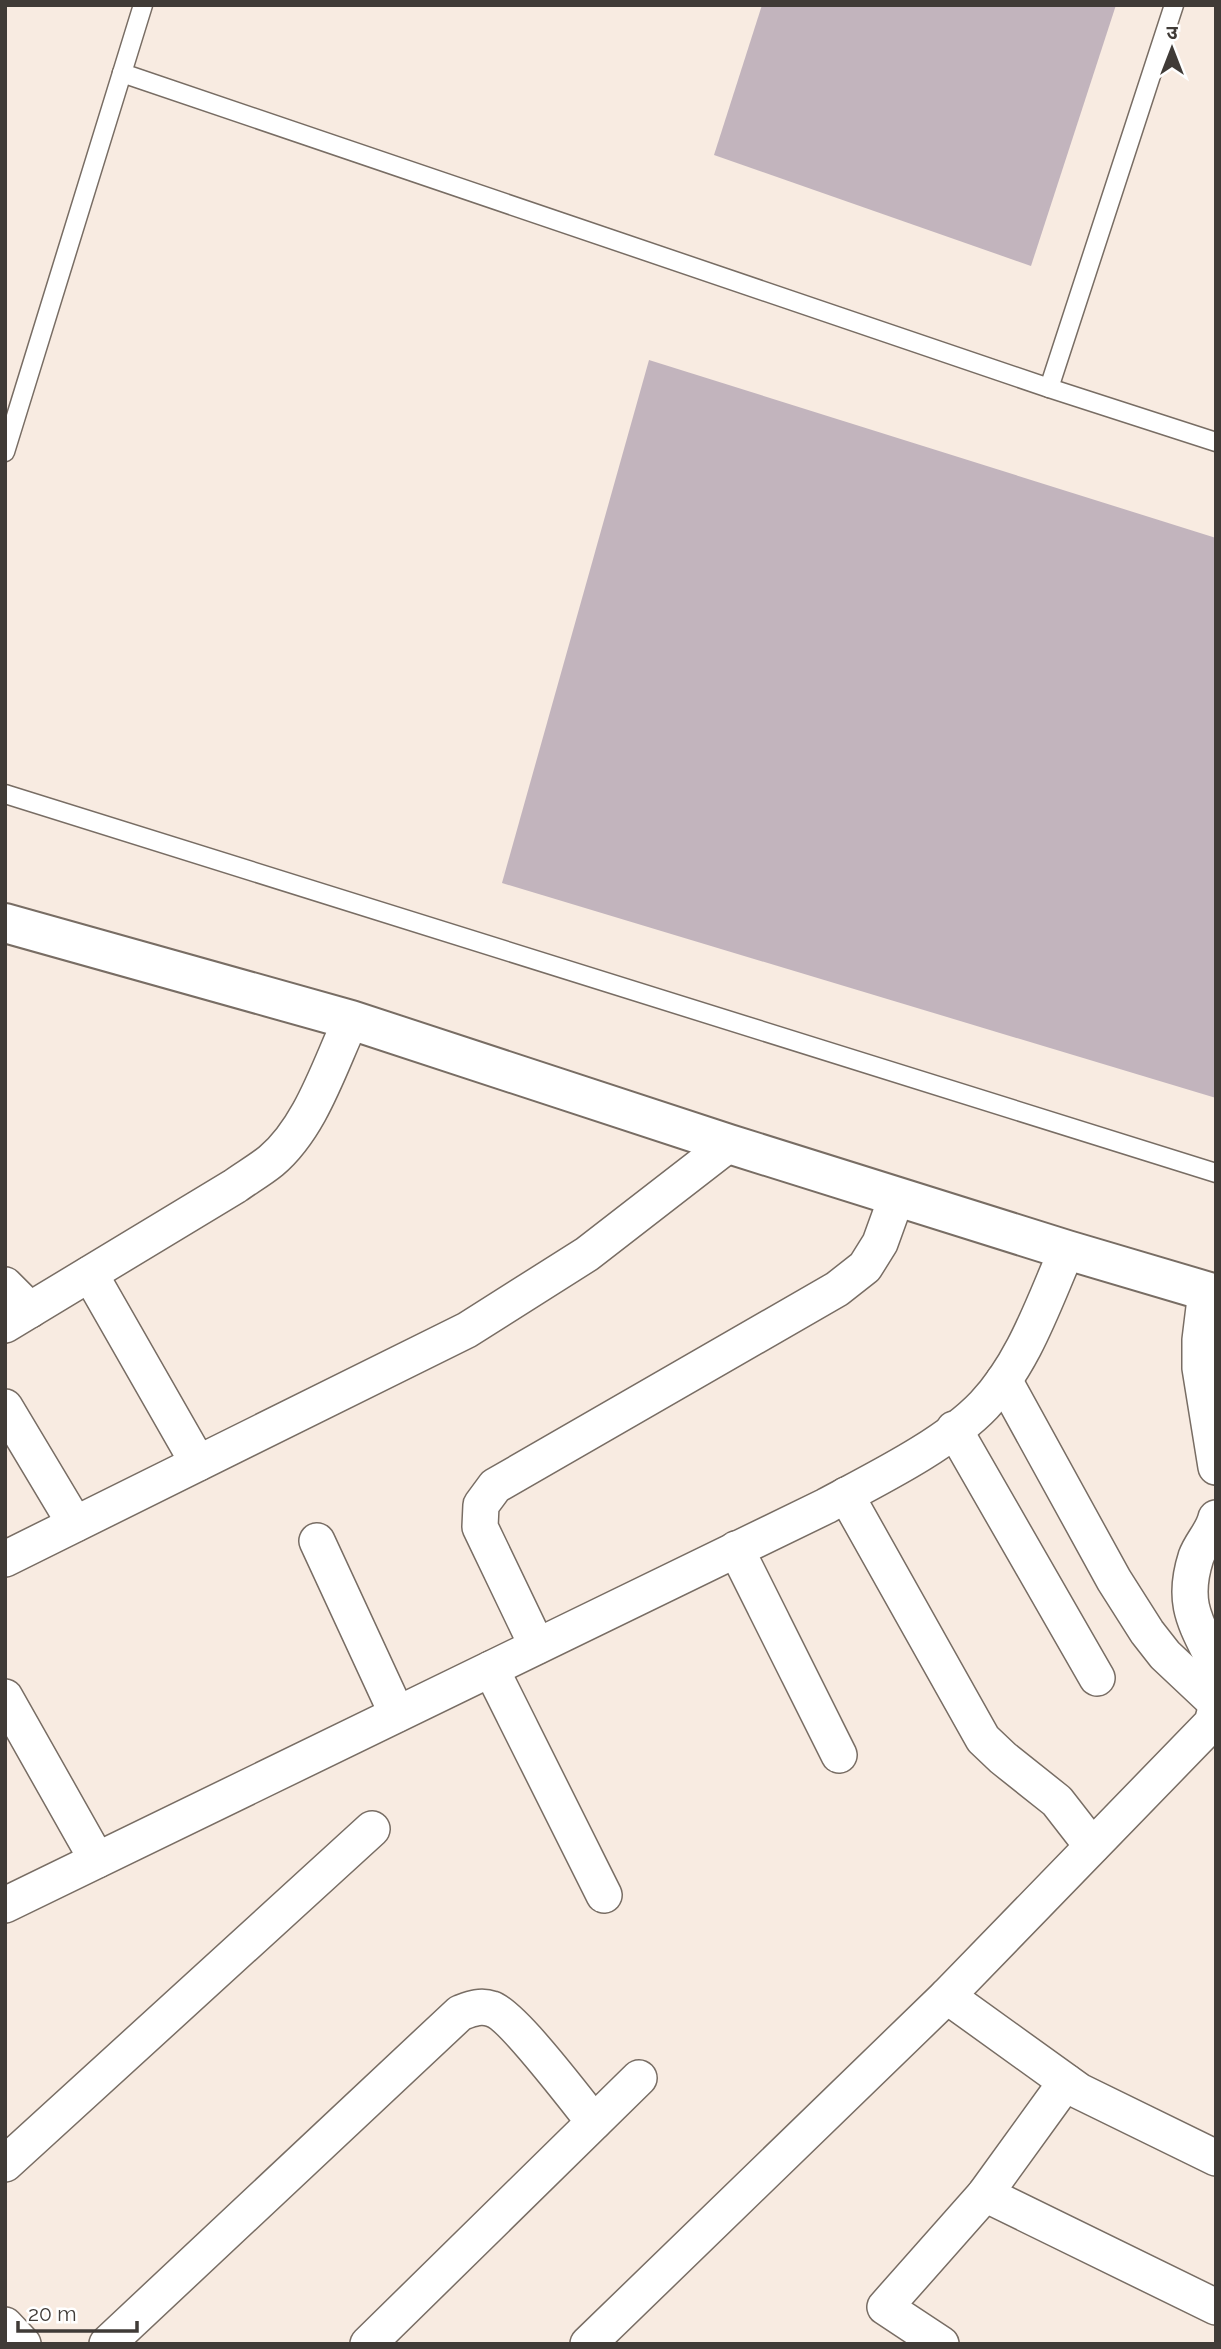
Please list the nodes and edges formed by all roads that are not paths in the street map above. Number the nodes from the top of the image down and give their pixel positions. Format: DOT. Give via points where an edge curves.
graph roads {
  1 [pos="143,5"];
  2 [pos="1174,5"];
  3 [pos="122,73"];
  4 [pos="1049,388"];
  5 [pos="1216,442"];
  6 [pos="5,452"];
  7 [pos="5,794"];
  8 [pos="5,923"];
  9 [pos="351,1020"];
  10 [pos="729,1144"];
  11 [pos="1216,1172"];
  12 [pos="897,1196"];
  13 [pos="1067,1250"];
  14 [pos="90,1273"];
  15 [pos="5,1285"];
  16 [pos="1211,1292"];
  17 [pos="18,1317"];
  18 [pos="1004,1380"];
  19 [pos="5,1407"];
  20 [pos="954,1429"];
  21 [pos="198,1463"];
  22 [pos="1216,1467"];
  23 [pos="846,1495"];
  24 [pos="1216,1518"];
  25 [pos="75,1524"];
  26 [pos="317,1541"];
  27 [pos="736,1549"];
  28 [pos="5,1559"];
  29 [pos="537,1646"];
  30 [pos="1216,1665"];
  31 [pos="491,1669"];
  32 [pos="1097,1678"];
  33 [pos="5,1698"];
  34 [pos="1216,1705"];
  35 [pos="397,1714"];
  36 [pos="839,1755"];
  37 [pos="373,1829"];
  38 [pos="1092,1846"];
  39 [pos="97,1860"];
  40 [pos="604,1895"];
  41 [pos="5,1905"];
  42 [pos="947,1996"];
  43 [pos="639,2078"];
  44 [pos="1066,2082"];
  45 [pos="594,2122"];
  46 [pos="1216,2158"];
  47 [pos="5,2164"];
  48 [pos="985,2194"];
  49 [pos="1216,2307"];
  50 [pos="5,2325"];
  51 [pos="23,2344"];
  52 [pos="107,2344"];
  53 [pos="368,2344"];
  54 [pos="588,2344"];
  55 [pos="941,2344"];
  1 -- 3 [label="lane"];
  2 -- 4 [label="lane"];
  3 -- 4 [label="lane"];
  3 -- 6 [label="lane"];
  4 -- 5 [label="lane"];
  7 -- 11 [label="lane"];
  8 -- 9 [label="street"];
  9 -- 10 [label="street"];
  9 -- 14 [label="street" via="312,1106 271,1161"];
  10 -- 12 [label="street"];
  10 -- 21 [label="street" via="587,1254 467,1330"];
  12 -- 13 [label="street"];
  12 -- 29 [label="street" via="880,1243 865,1267 838,1289 495,1486 481,1505 480,1527"];
  13 -- 16 [label="street"];
  13 -- 18 [label="street"];
  14 -- 17 [label="street"];
  14 -- 21 [label="street"];
  15 -- 17 [label="street"];
  16 -- 22 [label="street" via="1200,1340 1200,1368"];
  18 -- 20 [label="street" via="984,1406"];
  18 -- 34 [label="street" via="1147,1632"];
  19 -- 25 [label="street"];
  20 -- 23 [label="street" via="935,1445"];
  20 -- 32 [label="street"];
  21 -- 25 [label="street"];
  23 -- 27 [label="street"];
  23 -- 38 [label="street" via="983,1739 1057,1801"];
  24 -- 30 [label="street" via="1197,1554 1189,1586 1191,1613"];
  25 -- 28 [label="street"];
  26 -- 35 [label="street"];
  27 -- 29 [label="street"];
  27 -- 36 [label="street"];
  29 -- 31 [label="street"];
  31 -- 35 [label="street"];
  31 -- 40 [label="street"];
  33 -- 39 [label="street"];
  34 -- 38 [label="street" via="1212,1723"];
  35 -- 39 [label="street"];
  37 -- 47 [label="street"];
  38 -- 42 [label="street"];
  39 -- 41 [label="street"];
  42 -- 44 [label="street"];
  42 -- 54 [label="street"];
  43 -- 45 [label="street"];
  44 -- 46 [label="street"];
  44 -- 48 [label="street"];
  45 -- 52 [label="street" via="512,2023 494,2009 477,2007 460,2013"];
  45 -- 53 [label="street"];
  48 -- 49 [label="street"];
  48 -- 55 [label="street" via="885,2306"];
  50 -- 51 [label="street"];
}
